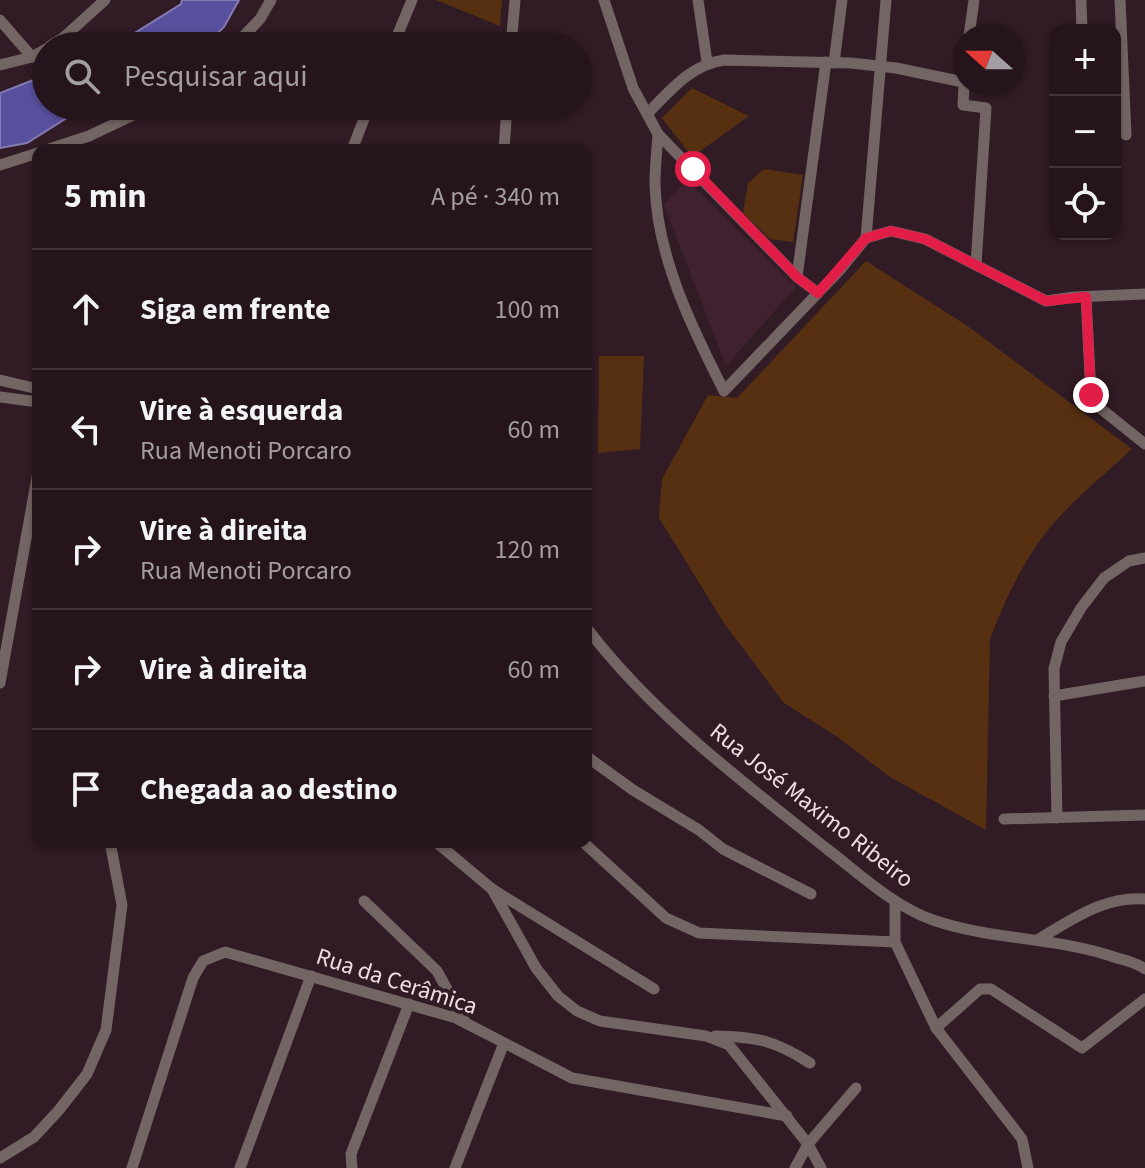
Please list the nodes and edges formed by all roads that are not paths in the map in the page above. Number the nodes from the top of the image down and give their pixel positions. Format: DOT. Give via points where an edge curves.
graph roads {
  1 [pos="105,0"];
  2 [pos="271,0"];
  3 [pos="412,0"];
  4 [pos="515,0"];
  5 [pos="604,0"];
  6 [pos="698,0"];
  7 [pos="842,0"];
  8 [pos="886,0"];
  9 [pos="974,0"];
  10 [pos="1081,0"];
  11 [pos="1120,0"];
  12 [pos="0,20"];
  13 [pos="971,24"];
  14 [pos="1082,24"];
  15 [pos="70,32"];
  16 [pos="247,32"];
  17 [pos="399,32"];
  18 [pos="512,32"];
  19 [pos="32,57"];
  20 [pos="707,62"];
  21 [pos="830,62"];
  22 [pos="0,65"];
  23 [pos="879,67"];
  24 [pos="953,80"];
  25 [pos="963,96"];
  26 [pos="647,114"];
  27 [pos="123,120"];
  28 [pos="364,120"];
  29 [pos="506,120"];
  30 [pos="658,134"];
  31 [pos="1126,135"];
  32 [pos="64,144"];
  33 [pos="354,144"];
  34 [pos="504,144"];
  35 [pos="32,155"];
  36 [pos="0,165"];
  37 [pos="866,238"];
  38 [pos="976,265"];
  39 [pos="797,277"];
  40 [pos="818,293"];
  41 [pos="1145,294"];
  42 [pos="1086,297"];
  43 [pos="0,380"];
  44 [pos="32,388"];
  45 [pos="0,397"];
  46 [pos="32,401"];
  47 [pos="1145,444"];
  48 [pos="32,500"];
  49 [pos="1145,558"];
  50 [pos="6,622"];
  51 [pos="592,635"];
  52 [pos="1145,681"];
  53 [pos="0,683"];
  54 [pos="1054,696"];
  55 [pos="592,760"];
  56 [pos="1145,815"];
  57 [pos="1057,818"];
  58 [pos="1004,819"];
  59 [pos="111,848"];
  60 [pos="443,848"];
  61 [pos="590,848"];
  62 [pos="492,889"];
  63 [pos="811,894"];
  64 [pos="1145,899"];
  65 [pos="364,901"];
  66 [pos="895,902"];
  67 [pos="1039,939"];
  68 [pos="895,942"];
  69 [pos="1145,969"];
  70 [pos="311,976"];
  71 [pos="654,989"];
  72 [pos="1145,999"];
  73 [pos="409,1004"];
  74 [pos="465,1022"];
  75 [pos="936,1028"];
  76 [pos="706,1036"];
  77 [pos="504,1043"];
  78 [pos="810,1063"];
  79 [pos="856,1088"];
  80 [pos="787,1116"];
  81 [pos="808,1144"];
  82 [pos="0,1158"];
  83 [pos="132,1168"];
  84 [pos="240,1168"];
  85 [pos="352,1168"];
  86 [pos="455,1168"];
  87 [pos="795,1168"];
  88 [pos="821,1168"];
  89 [pos="1028,1168"];
  1 -- 15 [label="street"];
  2 -- 16 [label="street"];
  3 -- 17 [label="street"];
  4 -- 18 [label="street"];
  5 -- 26 [label="street"];
  6 -- 20 [label="street"];
  7 -- 21 [label="street"];
  8 -- 23 [label="street"];
  9 -- 13 [label="street"];
  10 -- 14 [label="street"];
  11 -- 31 [label="street"];
  12 -- 19 [label="street"];
  19 -- 22 [label="street"];
  20 -- 21 [label="street"];
  20 -- 26 [label="street"];
  21 -- 23 [label="street"];
  21 -- 39 [label="street"];
  23 -- 24 [label="street"];
  23 -- 37 [label="street"];
  25 -- 38 [label="street" via="963,105 986,108"];
  26 -- 30 [label="street"];
  27 -- 32 [label="street"];
  28 -- 33 [label="street"];
  29 -- 34 [label="street"];
  30 -- 39 [label="street"];
  30 -- 40 [label="street" via="655,184 675,281 724,391"];
  35 -- 36 [label="street"];
  37 -- 38 [label="street" via="891,231 925,239"];
  37 -- 40 [label="street"];
  38 -- 42 [label="street" via="1046,301"];
  39 -- 40 [label="street"];
  41 -- 42 [label="street"];
  42 -- 47 [label="street" via="1091,395"];
  43 -- 44 [label="street"];
  45 -- 46 [label="street"];
  48 -- 50 [label="street"];
  49 -- 54 [label="street" via="1129,561 1104,578 1081,608 1061,642"];
  50 -- 53 [label="street"];
  51 -- 66 [label="street, Rua José Maximo Ribeiro" via="636,685 726,769"];
  52 -- 54 [label="street"];
  54 -- 57 [label="street"];
  55 -- 63 [label="street" via="723,849"];
  56 -- 57 [label="street"];
  57 -- 58 [label="street"];
  59 -- 82 [label="street" via="122,905 106,1030 87,1074 59,1110 34,1137"];
  60 -- 62 [label="street"];
  61 -- 68 [label="street" via="666,918 699,933"];
  62 -- 71 [label="street"];
  62 -- 76 [label="street" via="536,968 577,1011 600,1021"];
  64 -- 67 [label="street" via="1109,901"];
  65 -- 74 [label="street" via="437,971"];
  66 -- 67 [label="street, Rua José Maximo Ribeiro" via="965,930"];
  66 -- 68 [label="street"];
  67 -- 69 [label="street, Rua José Maximo Ribeiro"];
  68 -- 75 [label="street"];
  70 -- 73 [label="street, Rua da Cerâmica"];
  70 -- 83 [label="street, Rua da Cerâmica" via="225,952 203,961"];
  70 -- 84 [label="street"];
  72 -- 75 [label="street" via="1082,1048 991,989 980,989"];
  73 -- 74 [label="street, Rua da Cerâmica"];
  73 -- 85 [label="street" via="351,1154"];
  74 -- 77 [label="street, Rua da Cerâmica"];
  75 -- 89 [label="street" via="1022,1139"];
  76 -- 78 [label="street" via="755,1037"];
  76 -- 80 [label="street" via="729,1045"];
  77 -- 80 [label="street, Rua da Cerâmica" via="572,1078"];
  77 -- 86 [label="street"];
  79 -- 81 [label="street"];
  80 -- 81 [label="street"];
  81 -- 87 [label="street"];
  81 -- 88 [label="street"];
}
